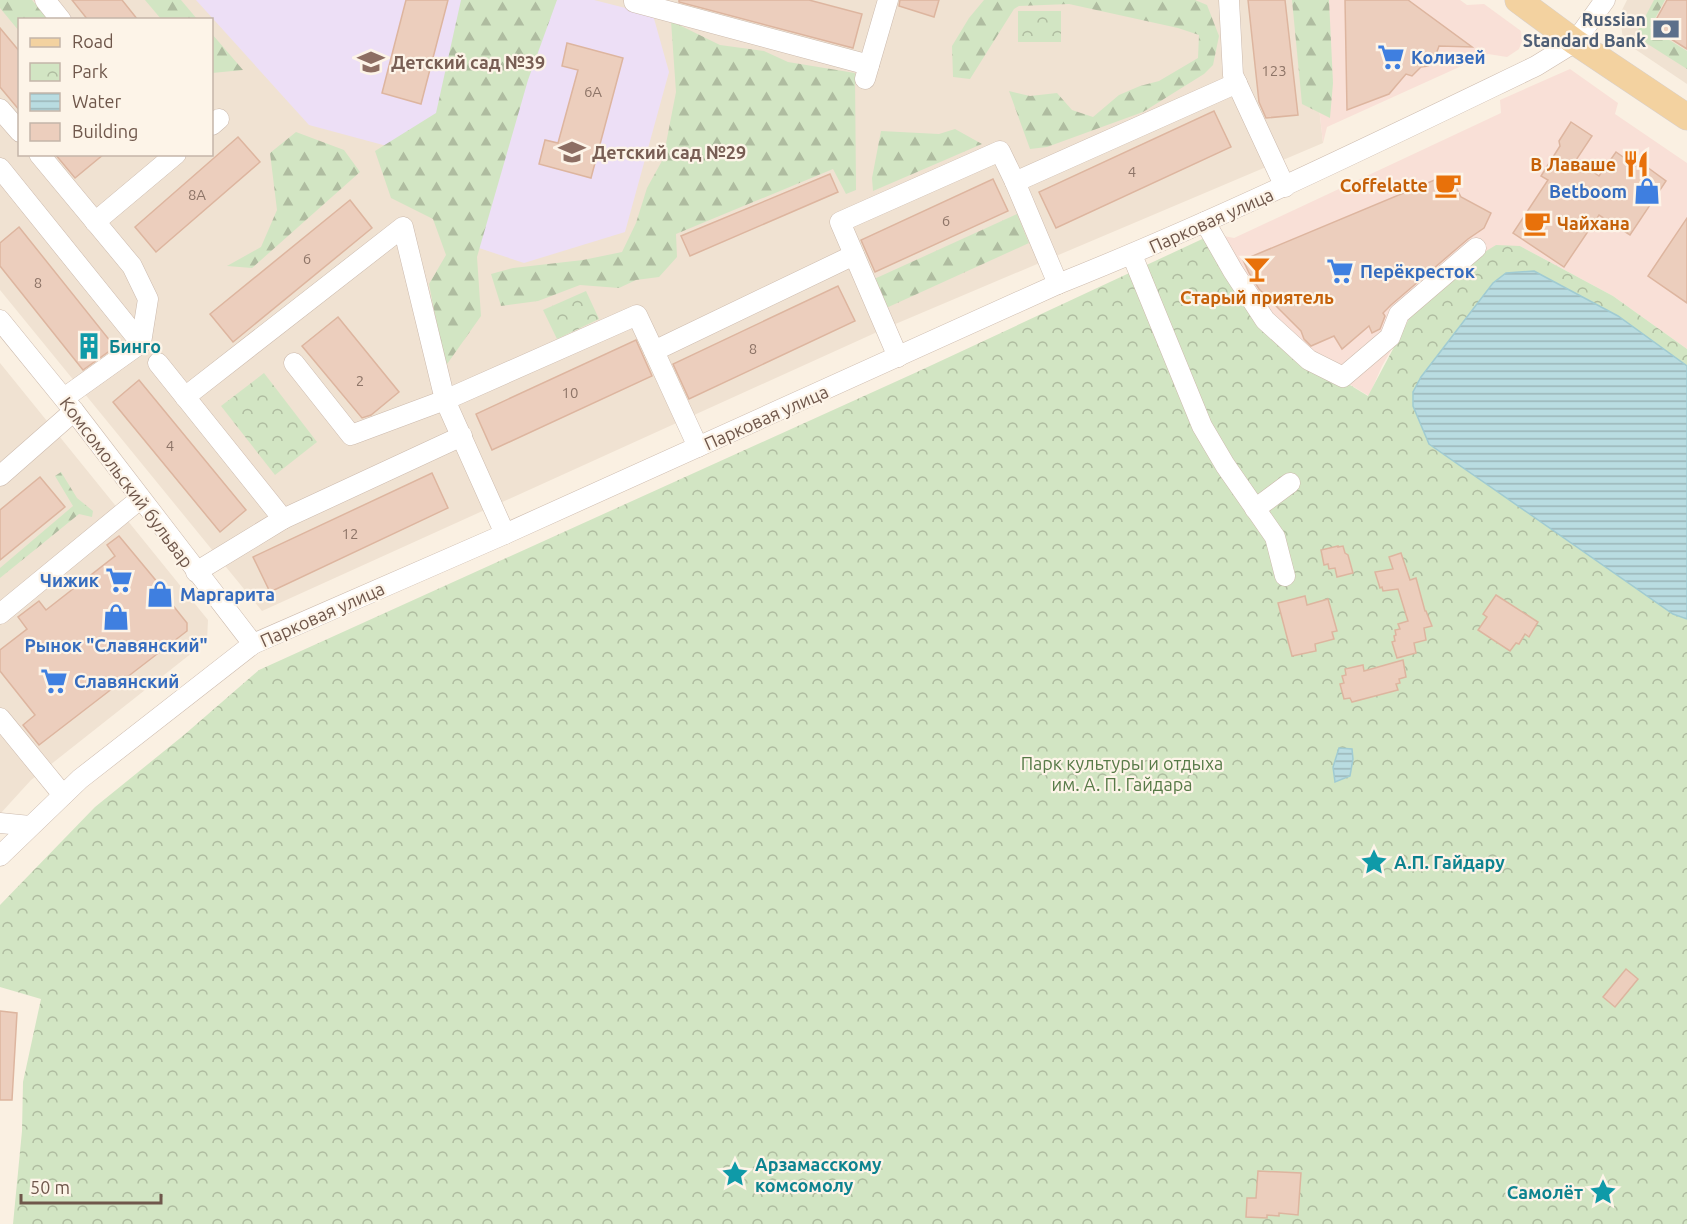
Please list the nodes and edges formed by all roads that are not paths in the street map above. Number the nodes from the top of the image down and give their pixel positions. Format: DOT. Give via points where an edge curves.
graph roads {
  1 [pos="45,0"];
  2 [pos="634,0"];
  3 [pos="888,0"];
  4 [pos="1228,0"];
  5 [pos="1518,0"];
  6 [pos="1605,0"];
  7 [pos="59,18"];
  8 [pos="1575,42"];
  9 [pos="1237,82"];
  10 [pos="0,109"];
  11 [pos="1687,117"];
  12 [pos="18,130"];
  13 [pos="41,156"];
  14 [pos="174,156"];
  15 [pos="0,168"];
  16 [pos="1015,182"];
  17 [pos="1285,187"];
  18 [pos="95,222"];
  19 [pos="1205,222"];
  20 [pos="1476,248"];
  21 [pos="854,255"];
  22 [pos="1132,255"];
  23 [pos="1058,284"];
  24 [pos="0,320"];
  25 [pos="141,344"];
  26 [pos="654,351"];
  27 [pos="898,357"];
  28 [pos="158,363"];
  29 [pos="294,363"];
  30 [pos="185,397"];
  31 [pos="445,400"];
  32 [pos="69,405"];
  33 [pos="462,436"];
  34 [pos="698,447"];
  35 [pos="0,476"];
  36 [pos="1290,483"];
  37 [pos="140,499"];
  38 [pos="1255,509"];
  39 [pos="284,519"];
  40 [pos="505,534"];
  41 [pos="195,572"];
  42 [pos="1285,576"];
  43 [pos="0,614"];
  44 [pos="253,644"];
  45 [pos="0,718"];
  46 [pos="63,795"];
  47 [pos="0,823"];
  48 [pos="30,826"];
  49 [pos="0,856"];
  1 -- 7 [label="street"];
  2 -- 3 [label="street" via="867,72"];
  4 -- 9 [label="street" via="1233,75"];
  5 -- 8 [label="main road"];
  6 -- 8 [label="street"];
  8 -- 11 [label="main road"];
  8 -- 17 [label="street, Парковая улица" via="1536,66"];
  9 -- 16 [label="street"];
  9 -- 17 [label="street"];
  10 -- 12 [label="street"];
  13 -- 18 [label="street"];
  14 -- 18 [label="street"];
  15 -- 25 [label="street"];
  16 -- 21 [label="street" via="1000,151 840,222"];
  16 -- 23 [label="street"];
  17 -- 19 [label="street, Парковая улица"];
  18 -- 25 [label="street" via="132,266 148,299"];
  19 -- 20 [label="street" via="1264,320 1310,360 1343,377 1390,337 1400,314"];
  19 -- 22 [label="street, Парковая улица"];
  21 -- 26 [label="street"];
  21 -- 27 [label="street"];
  22 -- 23 [label="street, Парковая улица"];
  22 -- 38 [label="street" via="1202,426"];
  23 -- 27 [label="street, Парковая улица"];
  24 -- 32 [label="street, Комсомольский бульвар"];
  25 -- 32 [label="street"];
  26 -- 31 [label="street" via="637,315"];
  26 -- 34 [label="street"];
  27 -- 34 [label="street, Парковая улица"];
  28 -- 30 [label="street"];
  29 -- 31 [label="street" via="351,435"];
  30 -- 31 [label="street" via="403,227"];
  30 -- 39 [label="street"];
  31 -- 33 [label="street"];
  32 -- 35 [label="street"];
  32 -- 37 [label="street, Комсомольский бульвар"];
  33 -- 39 [label="street"];
  33 -- 40 [label="street"];
  34 -- 40 [label="street, Парковая улица"];
  36 -- 38 [label="street"];
  37 -- 41 [label="street, Комсомольский бульвар"];
  37 -- 43 [label="street"];
  38 -- 42 [label="street" via="1275,537"];
  39 -- 41 [label="street"];
  40 -- 44 [label="street, Парковая улица"];
  41 -- 44 [label="street, Комсомольский бульвар"];
  44 -- 46 [label="street, Парковая улица"];
  45 -- 46 [label="street"];
  46 -- 48 [label="street, Парковая улица"];
  47 -- 48 [label="street"];
  48 -- 49 [label="street, Парковая улица"];
}
